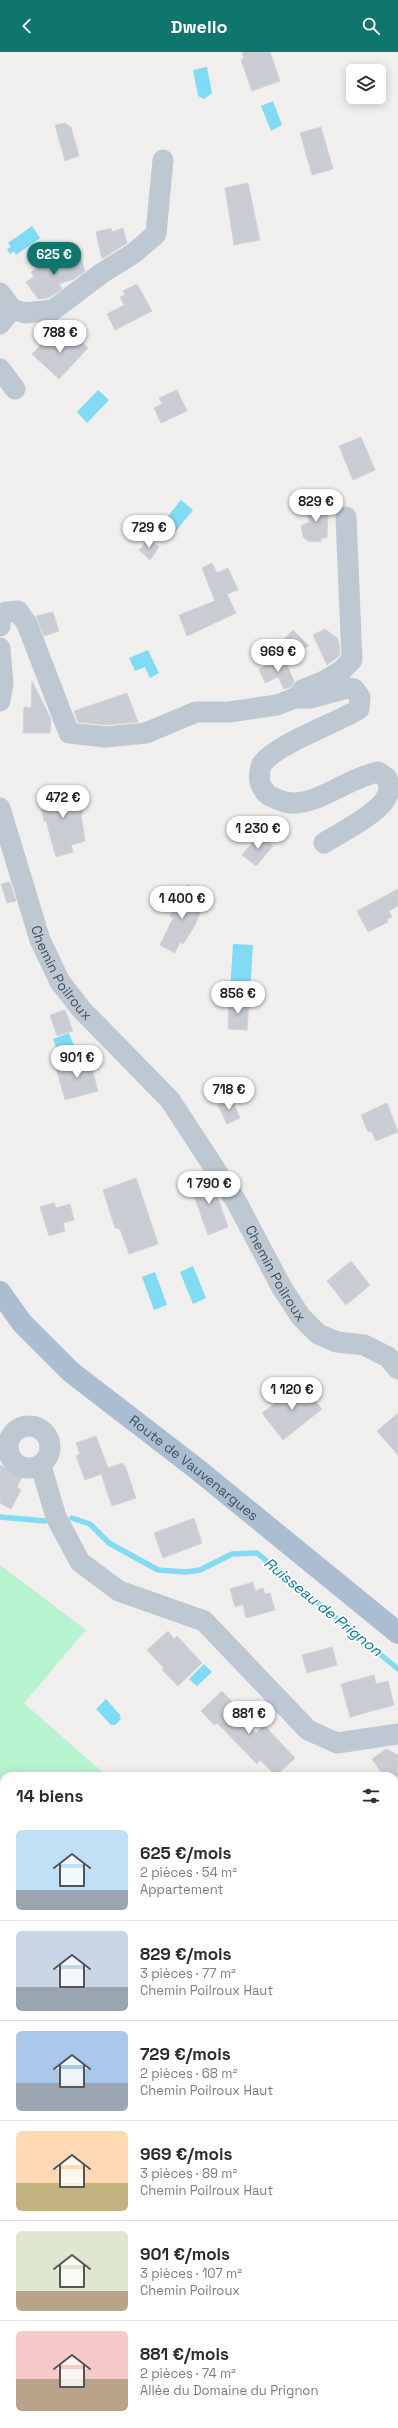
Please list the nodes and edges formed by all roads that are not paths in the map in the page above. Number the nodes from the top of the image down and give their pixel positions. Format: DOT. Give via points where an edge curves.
graph roads {
  1 [pos="163,160"];
  2 [pos="4,309"];
  3 [pos="0,369"];
  4 [pos="15,388"];
  5 [pos="346,517"];
  6 [pos="0,626"];
  7 [pos="0,648"];
  8 [pos="295,698"];
  9 [pos="0,701"];
  10 [pos="0,808"];
  11 [pos="324,843"];
  12 [pos="0,1292"];
  13 [pos="398,1369"];
  14 [pos="4,1445"];
  15 [pos="41,1466"];
  16 [pos="398,1633"];
  17 [pos="398,1734"];
  1 -- 2 [label="street" via="156,234 134,253 102,273 53,310 25,313"];
  3 -- 4 [label="street"];
  5 -- 8 [label="street" via="352,660 341,671 322,682 303,688"];
  6 -- 8 [label="street" via="1,617 6,612 18,611 26,624 69,733 106,737 146,733 196,712 243,710 277,705"];
  7 -- 9 [label="street" via="3,684"];
  8 -- 11 [label="street" via="310,698 347,688 357,691 361,703 359,709 351,714 321,727 271,756 259,772 261,784 268,795 286,804 297,803 362,775 378,772 387,778 390,787 387,797 376,809"];
  10 -- 13 [label="street, Chemin Poilroux" via="40,940 60,982 82,1010 170,1100 236,1200 282,1288 301,1317 318,1334 337,1342 364,1345 388,1357"];
  12 -- 16 [label="main road, Route de Vauvenargues" via="22,1324 71,1372 197,1469"];
  14 -- 15 [label="street" via="15,1463 31,1469"];
  14 -- 15 [label="street" via="14,1432 24,1427 35,1426 45,1432 49,1440 49,1456"];
  15 -- 17 [label="street" via="56,1517 80,1562 118,1591 204,1621 308,1730 337,1743"];
}
